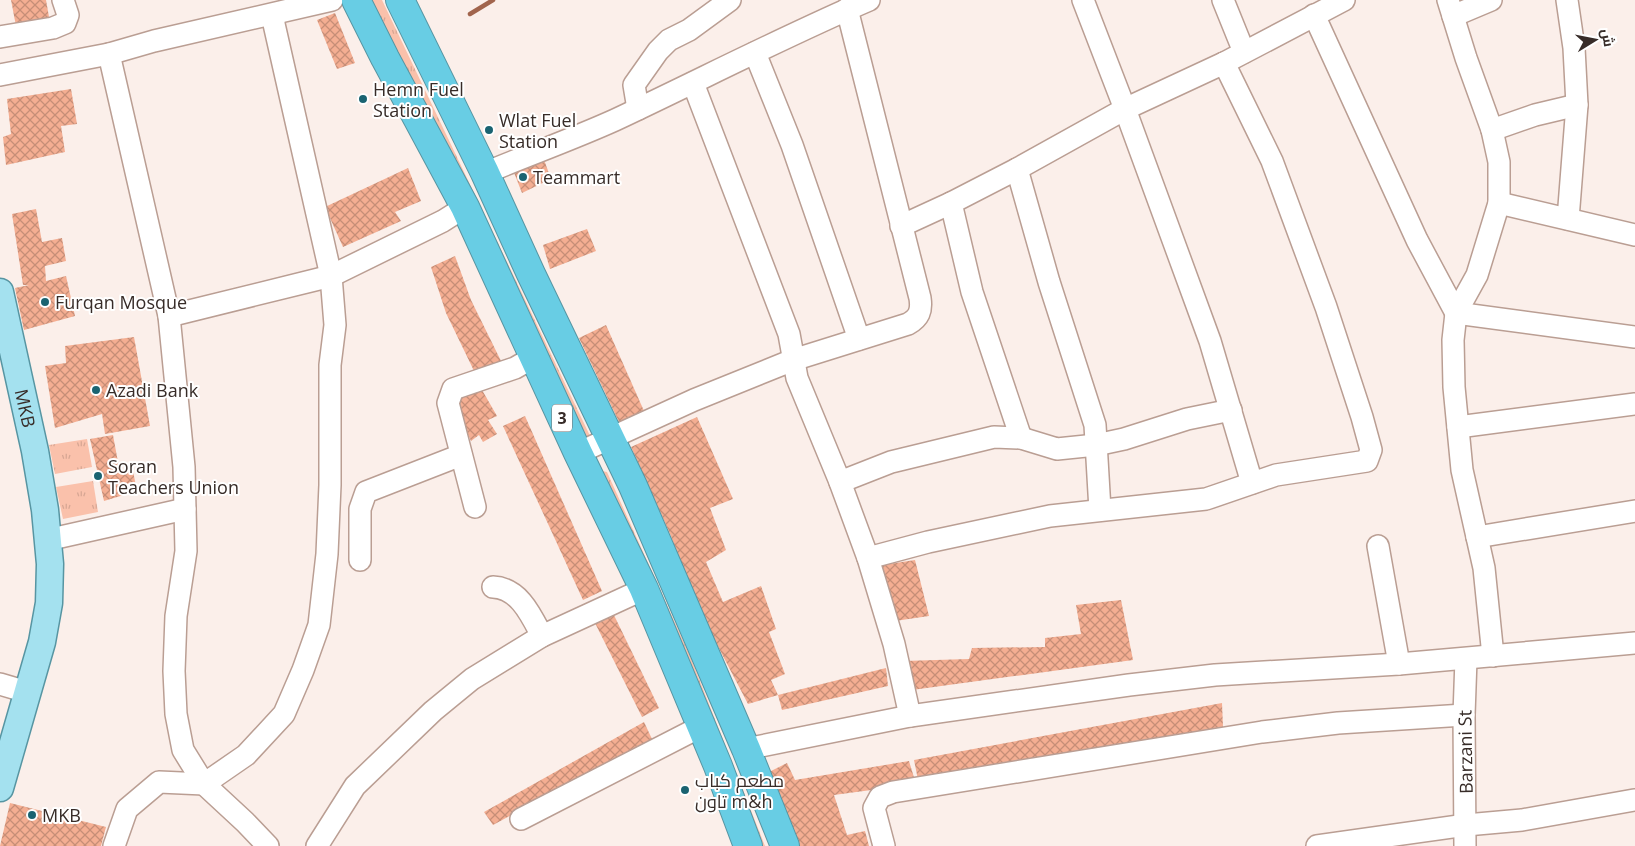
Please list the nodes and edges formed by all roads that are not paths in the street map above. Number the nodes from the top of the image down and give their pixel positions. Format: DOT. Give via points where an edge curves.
graph roads {
  1 [pos="63,0"];
  2 [pos="332,0"];
  3 [pos="356,0"];
  4 [pos="400,0"];
  5 [pos="730,0"];
  6 [pos="869,0"];
  7 [pos="1083,0"];
  8 [pos="1223,0"];
  9 [pos="1344,0"];
  10 [pos="1492,0"];
  11 [pos="1567,0"];
  12 [pos="1450,8"];
  13 [pos="847,9"];
  14 [pos="274,14"];
  15 [pos="1314,15"];
  16 [pos="0,37"];
  17 [pos="1244,52"];
  18 [pos="755,53"];
  19 [pos="110,54"];
  20 [pos="1224,63"];
  21 [pos="0,75"];
  22 [pos="693,83"];
  23 [pos="1577,105"];
  24 [pos="638,109"];
  25 [pos="1125,109"];
  26 [pos="1492,130"];
  27 [pos="1017,169"];
  28 [pos="485,173"];
  29 [pos="951,203"];
  30 [pos="1499,203"];
  31 [pos="465,207"];
  32 [pos="1568,219"];
  33 [pos="901,226"];
  34 [pos="1635,235"];
  35 [pos="331,276"];
  36 [pos="0,292"];
  37 [pos="1456,313"];
  38 [pos="169,316"];
  39 [pos="1635,337"];
  40 [pos="859,339"];
  41 [pos="7,358"];
  42 [pos="534,358"];
  43 [pos="793,360"];
  44 [pos="1635,404"];
  45 [pos="1232,410"];
  46 [pos="1458,427"];
  47 [pos="610,438"];
  48 [pos="1021,438"];
  49 [pos="1096,445"];
  50 [pos="578,453"];
  51 [pos="461,455"];
  52 [pos="840,482"];
  53 [pos="1252,483"];
  54 [pos="475,508"];
  55 [pos="185,509"];
  56 [pos="1100,510"];
  57 [pos="1635,511"];
  58 [pos="1477,538"];
  59 [pos="48,540"];
  60 [pos="1378,546"];
  61 [pos="868,558"];
  62 [pos="360,560"];
  63 [pos="492,586"];
  64 [pos="644,589"];
  65 [pos="542,636"];
  66 [pos="1635,642"];
  67 [pos="1493,656"];
  68 [pos="1466,659"];
  69 [pos="1399,664"];
  70 [pos="0,684"];
  71 [pos="27,692"];
  72 [pos="1464,715"];
  73 [pos="910,716"];
  74 [pos="700,727"];
  75 [pos="746,749"];
  76 [pos="204,784"];
  77 [pos="0,788"];
  78 [pos="1634,800"];
  79 [pos="520,819"];
  80 [pos="1466,825"];
  81 [pos="114,846"];
  82 [pos="268,846"];
  83 [pos="317,846"];
  84 [pos="748,846"];
  85 [pos="785,846"];
  86 [pos="884,846"];
  87 [pos="1317,846"];
  88 [pos="1465,846"];
  1 -- 16 [label="street" via="68,15 66,23"];
  2 -- 14 [label="street"];
  3 -- 31 [label="highway, 3"];
  4 -- 28 [label="highway, 3"];
  5 -- 24 [label="street" via="690,30 669,40 658,51 634,85"];
  6 -- 13 [label="street"];
  7 -- 25 [label="street"];
  8 -- 17 [label="street"];
  9 -- 15 [label="street"];
  10 -- 12 [label="street"];
  11 -- 23 [label="street"];
  12 -- 26 [label="street"];
  13 -- 18 [label="street"];
  13 -- 33 [label="street"];
  14 -- 19 [label="street"];
  14 -- 35 [label="street"];
  15 -- 17 [label="street"];
  15 -- 37 [label="street" via="1416,240"];
  17 -- 20 [label="street"];
  18 -- 22 [label="street"];
  18 -- 40 [label="street" via="792,144"];
  19 -- 21 [label="street"];
  19 -- 38 [label="street"];
  20 -- 25 [label="street"];
  20 -- 53 [label="street" via="1276,170 1326,306 1371,450 1367,461 1276,475"];
  22 -- 24 [label="street"];
  22 -- 43 [label="street" via="789,334"];
  23 -- 26 [label="street"];
  23 -- 32 [label="street"];
  24 -- 28 [label="street"];
  25 -- 27 [label="street"];
  25 -- 45 [label="street" via="1210,340"];
  26 -- 30 [label="street" via="1499,162"];
  27 -- 29 [label="street"];
  27 -- 49 [label="street" via="1095,425"];
  28 -- 47 [label="highway, 3"];
  29 -- 33 [label="street"];
  29 -- 48 [label="street" via="972,292"];
  30 -- 32 [label="street"];
  30 -- 37 [label="street" via="1477,275"];
  31 -- 35 [label="street"];
  31 -- 42 [label="highway, 3"];
  32 -- 34 [label="street"];
  33 -- 40 [label="street" via="922,306 920,314 908,324"];
  35 -- 38 [label="street"];
  35 -- 76 [label="street" via="335,325 330,365 330,485 319,624 284,714 246,756"];
  36 -- 41 [label="main road, MKB"];
  37 -- 39 [label="street"];
  37 -- 46 [label="street" via="1453,340"];
  38 -- 55 [label="street"];
  40 -- 43 [label="street"];
  41 -- 59 [label="main road, MKB" via="35,451"];
  42 -- 50 [label="highway, 3"];
  42 -- 51 [label="street" via="453,390 448,404"];
  43 -- 47 [label="street"];
  43 -- 52 [label="street" via="796,378"];
  44 -- 46 [label="street"];
  45 -- 49 [label="street"];
  45 -- 53 [label="street"];
  46 -- 58 [label="street" via="1462,470"];
  47 -- 50 [label="street"];
  47 -- 75 [label="highway, 3"];
  48 -- 49 [label="street" via="1057,449"];
  48 -- 52 [label="street" via="994,437 891,462"];
  49 -- 56 [label="street"];
  50 -- 64 [label="highway, 3"];
  51 -- 54 [label="street"];
  51 -- 62 [label="street" via="366,492 360,509"];
  52 -- 61 [label="street"];
  53 -- 56 [label="street" via="1206,499"];
  55 -- 59 [label="street"];
  55 -- 76 [label="street" via="186,551 176,616 176,714 183,750"];
  56 -- 61 [label="street" via="1050,516"];
  57 -- 58 [label="street"];
  58 -- 67 [label="street" via="1484,568"];
  59 -- 71 [label="main road, MKB" via="49,603 42,642"];
  60 -- 69 [label="street"];
  61 -- 73 [label="street" via="894,644"];
  63 -- 65 [label="street" via="503,587 519,599"];
  64 -- 65 [label="street"];
  64 -- 74 [label="highway, 3"];
  65 -- 83 [label="street" via="472,679 421,722 355,786"];
  66 -- 67 [label="street"];
  67 -- 68 [label="street"];
  68 -- 69 [label="street"];
  68 -- 72 [label="street, Barzani St"];
  69 -- 73 [label="street" via="1215,675"];
  70 -- 71 [label="street"];
  71 -- 77 [label="main road, MKB"];
  72 -- 80 [label="street, Barzani St"];
  72 -- 86 [label="street" via="1338,723 1262,732 893,792 880,797 874,808"];
  73 -- 75 [label="street"];
  74 -- 79 [label="street"];
  74 -- 84 [label="highway, 3"];
  75 -- 85 [label="highway, 3"];
  76 -- 81 [label="street" via="159,782 127,809"];
  76 -- 82 [label="street"];
  78 -- 80 [label="street" via="1522,820"];
  80 -- 87 [label="street"];
  80 -- 88 [label="street, Barzani St"];
}
